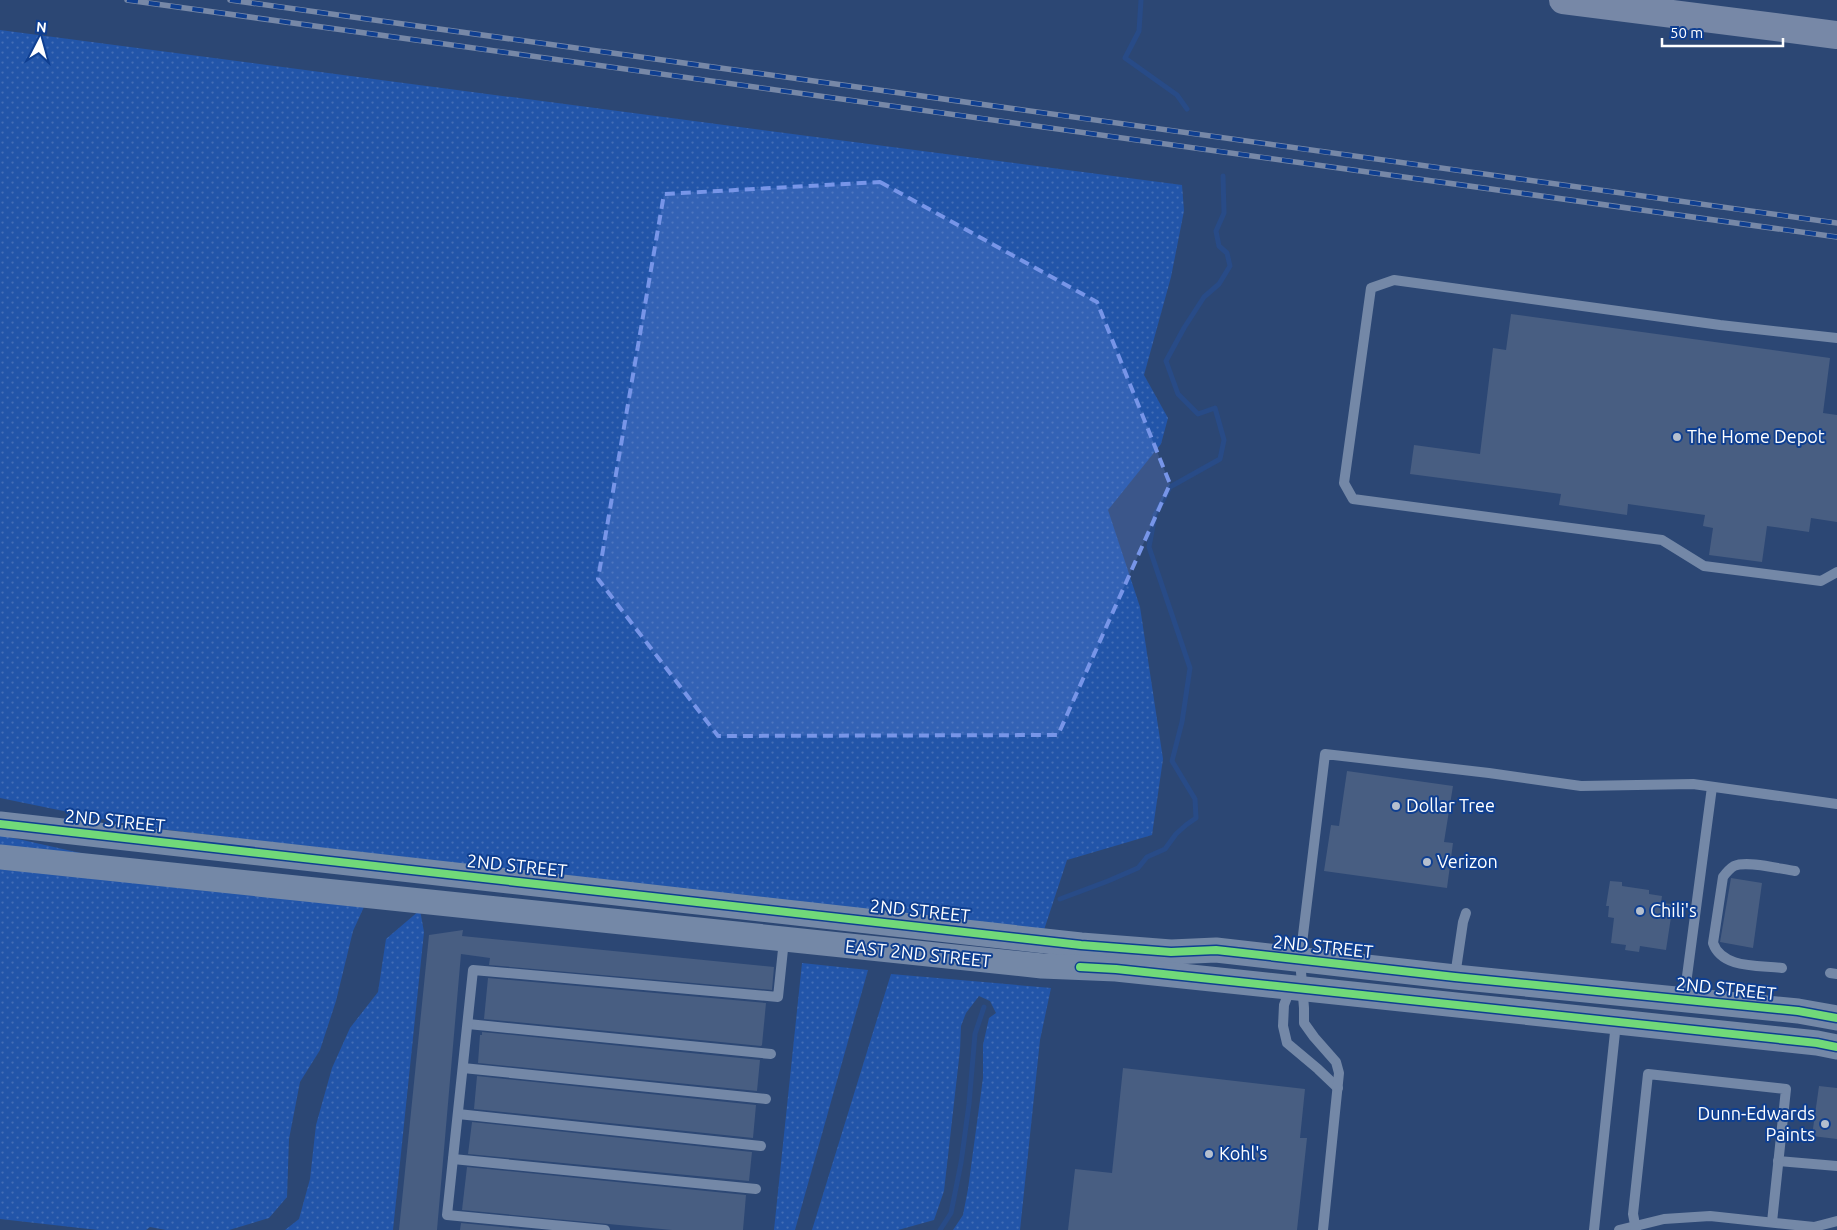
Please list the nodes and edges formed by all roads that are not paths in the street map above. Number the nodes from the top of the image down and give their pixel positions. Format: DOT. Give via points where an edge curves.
graph roads {
  1 [pos="1563,0"];
  2 [pos="1837,35"];
  3 [pos="1837,338"];
  4 [pos="1837,572"];
  5 [pos="1712,787"];
  6 [pos="1837,804"];
  7 [pos="0,824"];
  8 [pos="0,857"];
  9 [pos="1795,871"];
  10 [pos="1466,913"];
  11 [pos="784,940"];
  12 [pos="1300,960"];
  13 [pos="1782,968"];
  14 [pos="1455,976"];
  15 [pos="1297,987"];
  16 [pos="1684,1000"];
  17 [pos="1837,1018"];
  18 [pos="1616,1022"];
  19 [pos="468,1024"];
  20 [pos="1837,1047"];
  21 [pos="771,1054"];
  22 [pos="463,1068"];
  23 [pos="1338,1088"];
  24 [pos="766,1099"];
  25 [pos="458,1114"];
  26 [pos="761,1146"];
  27 [pos="453,1159"];
  28 [pos="1778,1161"];
  29 [pos="1837,1166"];
  30 [pos="756,1189"];
  31 [pos="1837,1221"];
  32 [pos="1772,1222"];
  33 [pos="1636,1228"];
  34 [pos="606,1230"];
  35 [pos="1323,1230"];
  36 [pos="1594,1230"];
  37 [pos="1619,1230"];
  1 -- 2 [label="highway"];
  3 -- 4 [label="lane" via="1394,280 1371,288 1344,483 1353,499 1662,540 1704,566 1821,581"];
  5 -- 6 [label="lane"];
  5 -- 12 [label="lane" via="1693,784 1581,786 1324,754"];
  5 -- 16 [label="lane"];
  7 -- 12 [label="street, 2ND STREET" via="1081,945 1171,952 1216,950"];
  8 -- 11 [label="street, EAST 2ND STREET"];
  9 -- 13 [label="lane" via="1745,864 1729,870 1723,877 1713,943 1716,952 1725,959"];
  10 -- 14 [label="lane"];
  11 -- 15 [label="street, EAST 2ND STREET"];
  11 -- 19 [label="lane" via="778,997 474,970"];
  12 -- 14 [label="street, 2ND STREET"];
  12 -- 15 [label="lane"];
  14 -- 16 [label="street, 2ND STREET"];
  15 -- 18 [label="street"];
  15 -- 23 [label="lane" via="1304,1022 1336,1062"];
  15 -- 23 [label="lane" via="1284,1005 1283,1026 1287,1043"];
  16 -- 17 [label="street, 2ND STREET"];
  18 -- 20 [label="street"];
  18 -- 36 [label="lane"];
  19 -- 21 [label="lane"];
  19 -- 22 [label="lane"];
  22 -- 24 [label="lane"];
  22 -- 25 [label="lane"];
  23 -- 35 [label="lane"];
  25 -- 26 [label="lane"];
  25 -- 27 [label="lane"];
  27 -- 30 [label="lane"];
  27 -- 34 [label="lane" via="447,1215"];
  28 -- 29 [label="lane"];
  28 -- 32 [label="lane"];
  28 -- 33 [label="lane" via="1786,1089 1648,1074 1633,1214"];
  31 -- 32 [label="lane" via="1814,1226"];
  32 -- 33 [label="lane" via="1710,1216 1664,1219"];
  33 -- 37 [label="lane"];
}
